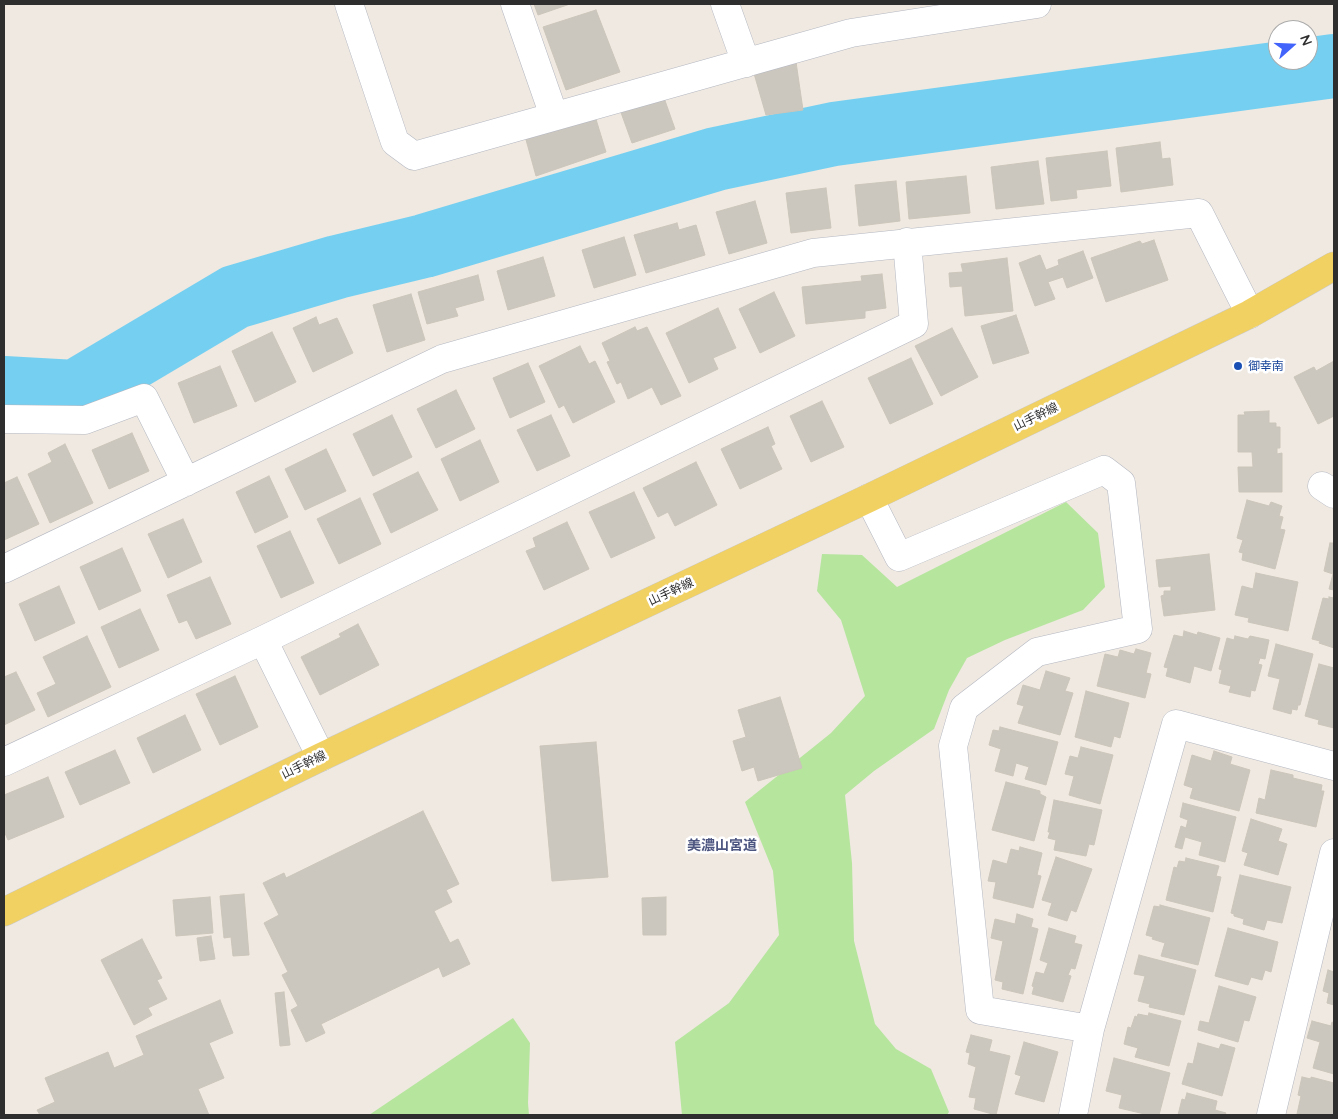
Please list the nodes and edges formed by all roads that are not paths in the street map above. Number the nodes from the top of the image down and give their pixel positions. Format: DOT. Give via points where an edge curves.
graph roads {
  1 [pos="348,4"];
  2 [pos="515,4"];
  3 [pos="725,4"];
  4 [pos="1037,4"];
  5 [pos="746,62"];
  6 [pos="554,116"];
  7 [pos="908,242"];
  8 [pos="1334,266"];
  9 [pos="1250,314"];
  10 [pos="4,419"];
  11 [pos="186,482"];
  12 [pos="869,498"];
  13 [pos="4,569"];
  14 [pos="263,640"];
  15 [pos="321,757"];
  16 [pos="4,762"];
  17 [pos="1334,766"];
  18 [pos="1334,854"];
  19 [pos="4,912"];
  20 [pos="1090,1029"];
  21 [pos="1073,1115"];
  22 [pos="1270,1115"];
  1 -- 6 [label="street" via="395,142 414,156"];
  2 -- 6 [label="street"];
  3 -- 5 [label="street"];
  4 -- 5 [label="street" via="851,33"];
  5 -- 6 [label="street"];
  7 -- 9 [label="street" via="1200,212"];
  7 -- 11 [label="street" via="813,253 442,359"];
  7 -- 14 [label="street" via="914,324"];
  8 -- 9 [label="main road, 山手幹線"];
  9 -- 12 [label="main road, 山手幹線"];
  10 -- 11 [label="street" via="85,420 144,398"];
  11 -- 13 [label="street"];
  12 -- 15 [label="main road, 山手幹線"];
  12 -- 20 [label="street" via="899,557 1104,470 1121,483 1138,629 1037,652 964,708 953,746 980,1010"];
  14 -- 15 [label="street"];
  14 -- 16 [label="street"];
  15 -- 19 [label="main road, 山手幹線"];
  17 -- 20 [label="street" via="1176,724"];
  18 -- 22 [label="street"];
  20 -- 21 [label="street"];
}
